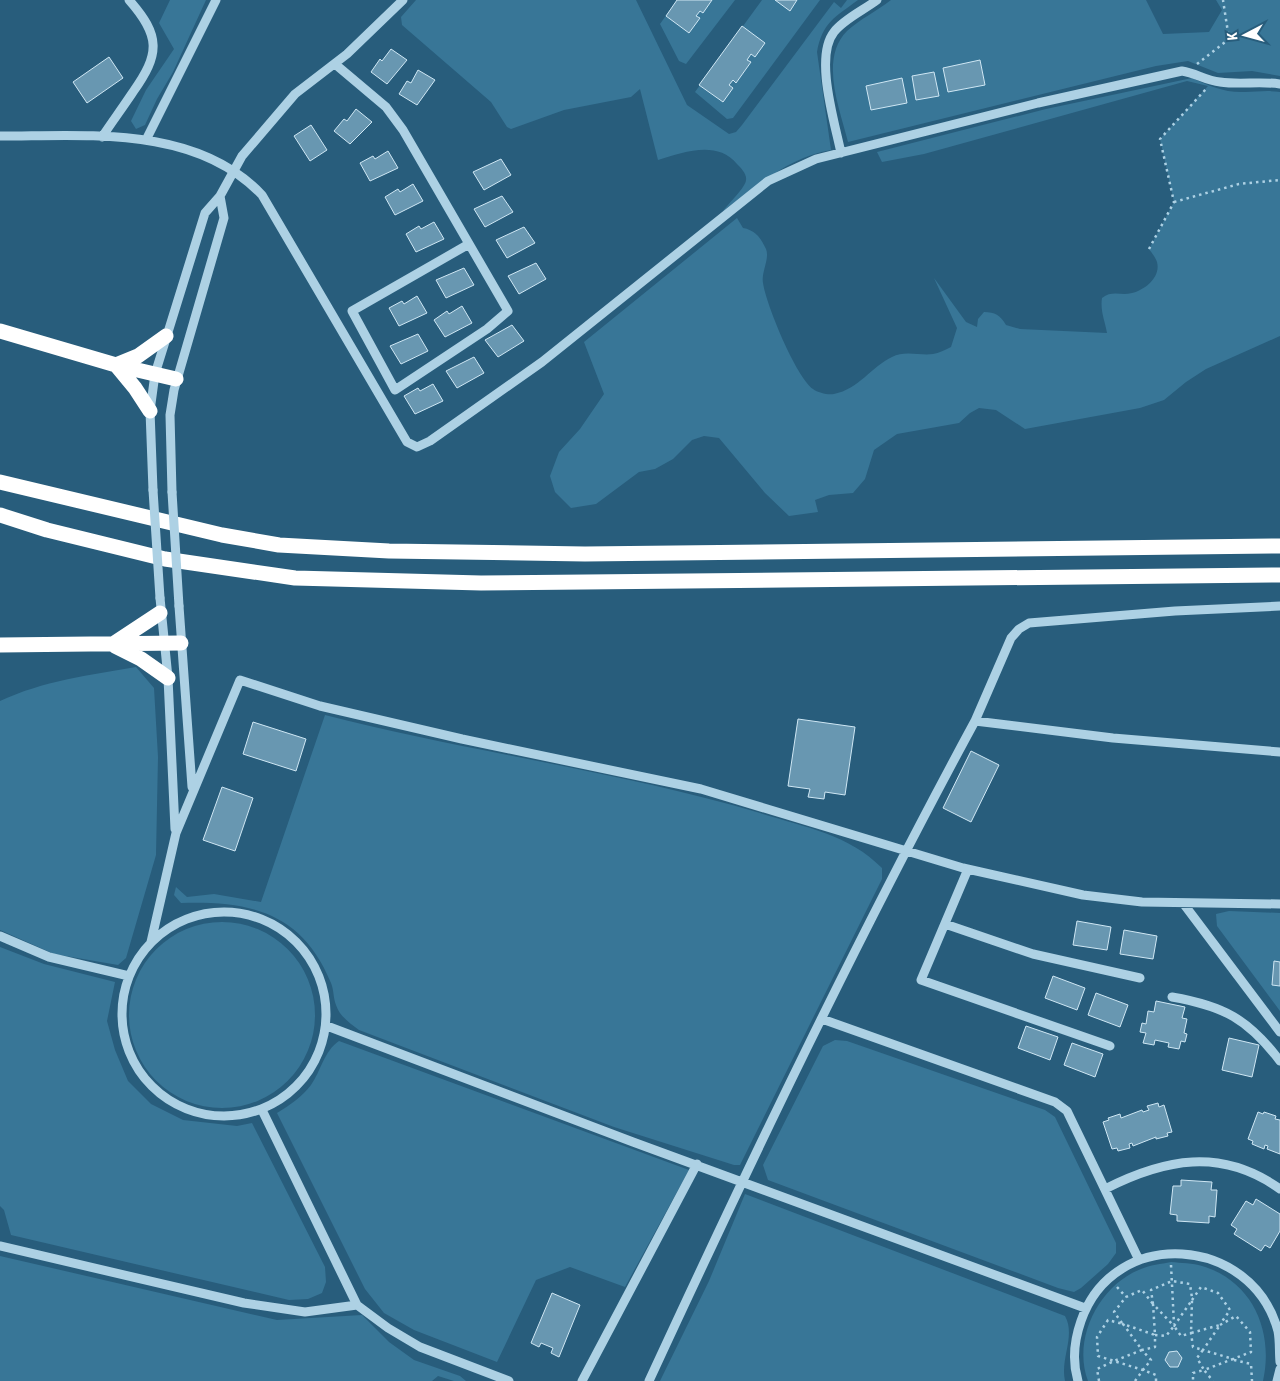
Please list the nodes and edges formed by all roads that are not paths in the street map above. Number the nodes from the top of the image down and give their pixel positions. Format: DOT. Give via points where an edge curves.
graph roads {
  1 [pos="129,0"];
  2 [pos="216,0"];
  3 [pos="403,0"];
  4 [pos="877,0"];
  5 [pos="335,64"];
  6 [pos="1280,84"];
  7 [pos="0,136"];
  8 [pos="102,137"];
  9 [pos="146,140"];
  10 [pos="841,153"];
  11 [pos="235,171"];
  12 [pos="220,196"];
  13 [pos="469,244"];
  14 [pos="0,331"];
  15 [pos="166,336"];
  16 [pos="116,366"];
  17 [pos="155,374"];
  18 [pos="176,379"];
  19 [pos="150,410"];
  20 [pos="0,482"];
  21 [pos="0,515"];
  22 [pos="1280,546"];
  23 [pos="1280,575"];
  24 [pos="160,605"];
  25 [pos="1280,606"];
  26 [pos="181,642"];
  27 [pos="112,644"];
  28 [pos="164,644"];
  29 [pos="0,645"];
  30 [pos="168,678"];
  31 [pos="975,721"];
  32 [pos="1280,752"];
  33 [pos="192,789"];
  34 [pos="176,833"];
  35 [pos="905,850"];
  36 [pos="968,869"];
  37 [pos="1183,903"];
  38 [pos="1280,904"];
  39 [pos="945,924"];
  40 [pos="0,936"];
  41 [pos="151,942"];
  42 [pos="129,976"];
  43 [pos="1140,978"];
  44 [pos="1172,996"];
  45 [pos="822,1019"];
  46 [pos="327,1026"];
  47 [pos="1280,1032"];
  48 [pos="1110,1046"];
  49 [pos="1280,1061"];
  50 [pos="262,1110"];
  51 [pos="697,1164"];
  52 [pos="741,1182"];
  53 [pos="1280,1189"];
  54 [pos="1105,1190"];
  55 [pos="0,1246"];
  56 [pos="1139,1260"];
  57 [pos="357,1305"];
  58 [pos="1085,1308"];
  59 [pos="1280,1362"];
  60 [pos="1280,1368"];
  61 [pos="509,1381"];
  62 [pos="582,1381"];
  63 [pos="649,1381"];
  64 [pos="1078,1381"];
  65 [pos="1277,1381"];
  1 -- 8 [label="street" via="149,28 153,60"];
  2 -- 9 [label="street"];
  3 -- 5 [label="street"];
  4 -- 10 [label="street" via="835,30 825,55"];
  5 -- 11 [label="street" via="294,94 251,144"];
  5 -- 13 [label="street" via="386,107"];
  6 -- 10 [label="street" via="1214,81 1182,71 1038,103"];
  7 -- 8 [label="street"];
  8 -- 9 [label="street"];
  9 -- 11 [label="street" via="192,150"];
  10 -- 11 [label="street" via="816,159 768,180 542,362 430,442 417,447 407,442 262,195"];
  11 -- 12 [label="street"];
  12 -- 15 [label="street" via="205,213"];
  12 -- 18 [label="street" via="224,218"];
  13 -- 13 [label="street" via="508,311 487,329 395,390 352,311"];
  14 -- 16 [label="highway"];
  15 -- 16 [label="highway" via="152,348"];
  15 -- 17 [label="street"];
  16 -- 17 [label="highway"];
  16 -- 19 [label="highway"];
  17 -- 18 [label="highway"];
  17 -- 19 [label="street"];
  18 -- 26 [label="street, bridge" via="170,415"];
  19 -- 24 [label="street, bridge"];
  20 -- 22 [label="highway" via="222,535 279,545 585,554"];
  21 -- 23 [label="highway" via="165,560 295,578 481,583"];
  24 -- 27 [label="highway" via="145,625"];
  24 -- 28 [label="street"];
  25 -- 31 [label="street" via="1029,624 1011,638"];
  26 -- 28 [label="highway"];
  26 -- 33 [label="street"];
  27 -- 28 [label="highway"];
  27 -- 29 [label="highway"];
  27 -- 30 [label="highway"];
  28 -- 30 [label="street"];
  30 -- 34 [label="street"];
  31 -- 32 [label="street" via="1113,738"];
  31 -- 35 [label="street"];
  33 -- 34 [label="street"];
  33 -- 35 [label="street" via="240,680 339,710 701,789"];
  34 -- 41 [label="street"];
  35 -- 36 [label="street"];
  35 -- 45 [label="street"];
  36 -- 37 [label="street" via="1083,895"];
  36 -- 39 [label="street"];
  37 -- 38 [label="street"];
  37 -- 47 [label="street"];
  39 -- 43 [label="street" via="1033,954"];
  39 -- 48 [label="street" via="921,980"];
  40 -- 42 [label="street" via="49,957"];
  41 -- 42 [label="street"];
  41 -- 46 [label="street" via="177,923 207,913 239,912 270,922 296,941 315,967 325,997"];
  42 -- 50 [label="street" via="122,1005 123,1035 133,1063 151,1087 175,1105 203,1115 233,1117"];
  44 -- 49 [label="street" via="1205,1002 1229,1013 1267,1044"];
  45 -- 52 [label="street"];
  45 -- 54 [label="street" via="1055,1102 1066,1110"];
  46 -- 50 [label="street" via="314,1063 292,1091"];
  46 -- 51 [label="street"];
  50 -- 57 [label="street"];
  51 -- 52 [label="street"];
  51 -- 62 [label="street"];
  52 -- 58 [label="street"];
  52 -- 63 [label="street"];
  53 -- 54 [label="street" via="1236,1167 1198,1162 1162,1165"];
  54 -- 56 [label="street"];
  55 -- 57 [label="street" via="244,1303 305,1312"];
  56 -- 58 [label="street" via="1118,1271 1099,1288"];
  56 -- 59 [label="street" via="1171,1253 1209,1257 1240,1274 1264,1299 1278,1332"];
  57 -- 61 [label="street" via="420,1347"];
  58 -- 64 [label="street" via="1075,1338 1074,1368"];
  60 -- 65 [label="street"];
}
